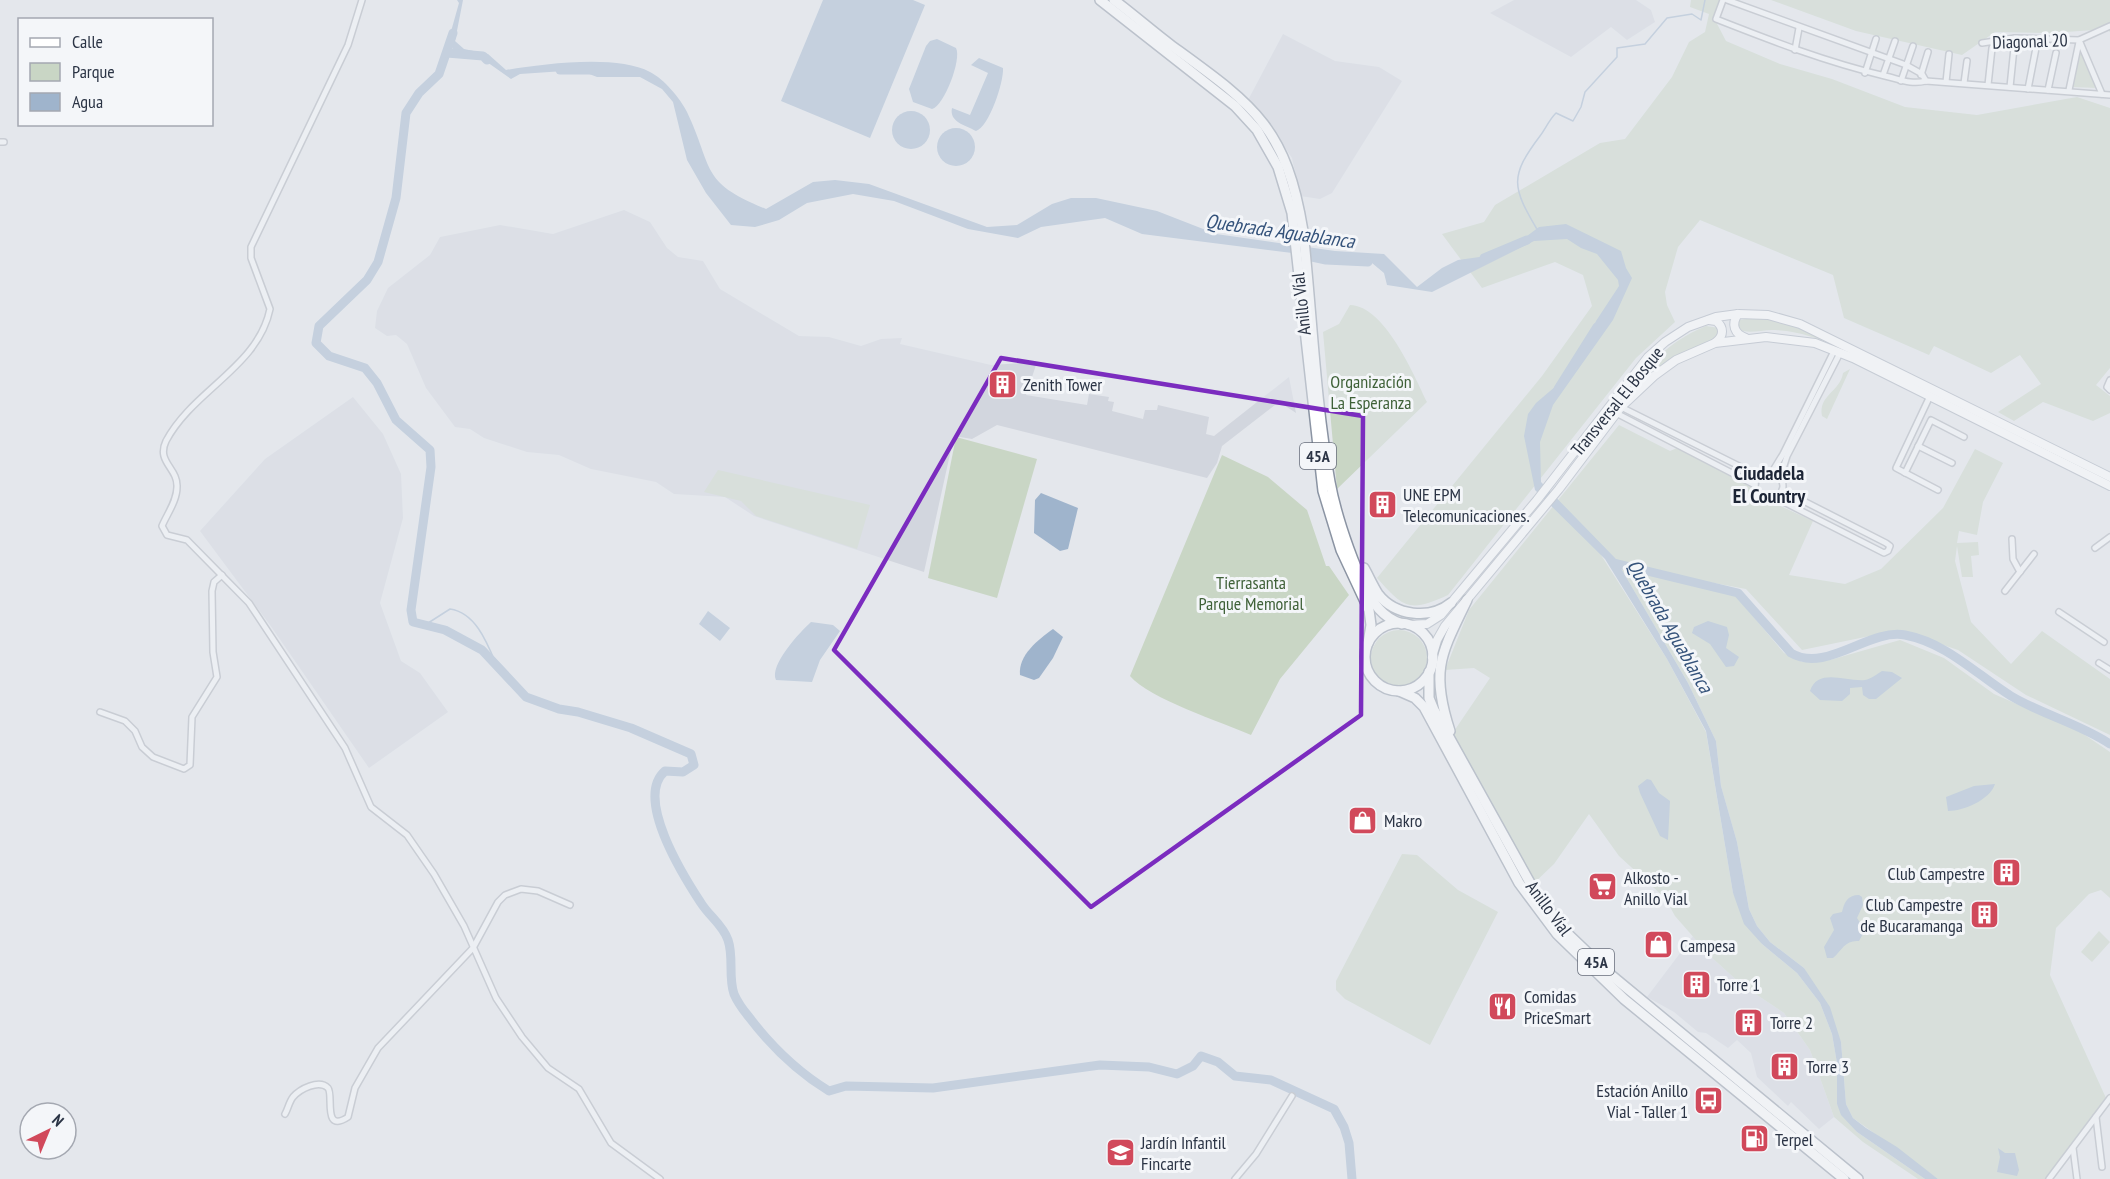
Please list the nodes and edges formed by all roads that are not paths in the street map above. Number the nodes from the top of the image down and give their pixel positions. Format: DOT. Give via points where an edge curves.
graph roads {
  1 [pos="362,0"];
  2 [pos="1100,0"];
  3 [pos="1114,0"];
  4 [pos="1725,0"];
  5 [pos="2110,26"];
  6 [pos="1800,28"];
  7 [pos="2015,38"];
  8 [pos="1876,39"];
  9 [pos="2079,40"];
  10 [pos="1895,41"];
  11 [pos="1982,43"];
  12 [pos="1913,46"];
  13 [pos="1992,48"];
  14 [pos="2036,48"];
  15 [pos="1795,50"];
  16 [pos="1928,52"];
  17 [pos="2056,53"];
  18 [pos="1871,54"];
  19 [pos="1949,54"];
  20 [pos="1888,60"];
  21 [pos="1967,61"];
  22 [pos="1906,65"];
  23 [pos="1865,73"];
  24 [pos="1922,74"];
  25 [pos="1883,75"];
  26 [pos="1901,81"];
  27 [pos="1922,81"];
  28 [pos="1946,82"];
  29 [pos="1964,84"];
  30 [pos="1988,85"];
  31 [pos="2010,87"];
  32 [pos="2028,89"];
  33 [pos="2048,90"];
  34 [pos="2069,90"];
  35 [pos="2102,94"];
  36 [pos="2110,95"];
  37 [pos="1298,231"];
  38 [pos="1302,261"];
  39 [pos="1738,314"];
  40 [pos="1707,320"];
  41 [pos="1746,338"];
  42 [pos="1715,343"];
  43 [pos="1837,352"];
  44 [pos="2110,380"];
  45 [pos="2110,390"];
  46 [pos="1930,396"];
  47 [pos="1619,410"];
  48 [pos="1964,437"];
  49 [pos="1918,446"];
  50 [pos="1952,463"];
  51 [pos="1772,472"];
  52 [pos="1905,473"];
  53 [pos="1759,476"];
  54 [pos="2110,477"];
  55 [pos="1780,478"];
  56 [pos="1755,485"];
  57 [pos="2110,486"];
  58 [pos="1782,490"];
  59 [pos="1938,490"];
  60 [pos="1776,498"];
  61 [pos="2110,537"];
  62 [pos="2012,539"];
  63 [pos="2095,548"];
  64 [pos="2034,554"];
  65 [pos="1353,555"];
  66 [pos="2020,572"];
  67 [pos="222,575"];
  68 [pos="2004,591"];
  69 [pos="1467,600"];
  70 [pos="1451,603"];
  71 [pos="2059,612"];
  72 [pos="1405,625"];
  73 [pos="2104,642"];
  74 [pos="1368,643"];
  75 [pos="1432,657"];
  76 [pos="2099,663"];
  77 [pos="2110,670"];
  78 [pos="1429,672"];
  79 [pos="1399,691"];
  80 [pos="100,712"];
  81 [pos="1457,753"];
  82 [pos="570,905"];
  83 [pos="473,948"];
  84 [pos="1292,1096"];
  85 [pos="2109,1102"];
  86 [pos="285,1114"];
  87 [pos="2096,1118"];
  88 [pos="2073,1148"];
  89 [pos="2102,1167"];
  90 [pos="2051,1178"];
  91 [pos="660,1179"];
  92 [pos="1234,1179"];
  93 [pos="1844,1179"];
  94 [pos="1858,1179"];
  95 [pos="2077,1179"];
  1 -- 67 [label="street" via="348,45 251,247 250,258 270,309 260,338 241,361 183,414 162,453 177,487 163,530 167,535 187,540"];
  2 -- 37 [label="highway, Anillo Víal / 45A" via="1246,118 1278,167"];
  3 -- 37 [label="highway, Anillo Víal / 45A" via="1228,86 1256,113 1284,156 1297,198"];
  4 -- 6 [label="street"];
  4 -- 15 [label="street" via="1716,19"];
  5 -- 9 [label="street, Diagonal 20"];
  6 -- 15 [label="street"];
  6 -- 18 [label="street"];
  7 -- 9 [label="street, Diagonal 20"];
  7 -- 11 [label="street, Diagonal 20"];
  7 -- 31 [label="street"];
  8 -- 18 [label="street"];
  9 -- 34 [label="street"];
  9 -- 35 [label="street"];
  10 -- 20 [label="street"];
  12 -- 22 [label="street"];
  13 -- 30 [label="street"];
  14 -- 32 [label="street"];
  15 -- 23 [label="street"];
  16 -- 24 [label="street"];
  17 -- 33 [label="street"];
  18 -- 20 [label="street"];
  18 -- 23 [label="street"];
  19 -- 28 [label="street"];
  20 -- 22 [label="street"];
  20 -- 25 [label="street"];
  21 -- 29 [label="street"];
  22 -- 24 [label="street"];
  22 -- 26 [label="street"];
  23 -- 25 [label="street"];
  24 -- 27 [label="street"];
  25 -- 26 [label="street"];
  26 -- 27 [label="street"];
  27 -- 28 [label="street"];
  28 -- 29 [label="street"];
  29 -- 30 [label="street"];
  30 -- 31 [label="street"];
  31 -- 32 [label="street"];
  32 -- 33 [label="street"];
  33 -- 34 [label="street"];
  34 -- 35 [label="street"];
  35 -- 36 [label="street"];
  37 -- 38 [label="highway, Anillo Víal / 45A"];
  38 -- 65 [label="highway, Anillo Víal / 45A" via="1330,481"];
  38 -- 74 [label="highway, Anillo Víal / 45A" via="1323,490 1341,550 1368,606"];
  39 -- 40 [label="main road, Transversal El Bosque"];
  39 -- 41 [label="main road" via="1734,328"];
  39 -- 54 [label="main road, Transversal El Bosque" via="1768,315 1800,324"];
  40 -- 42 [label="main road" via="1716,321 1722,329"];
  40 -- 70 [label="main road, Transversal El Bosque" via="1672,336 1648,357 1551,483"];
  41 -- 42 [label="main road, Transversal El Bosque"];
  41 -- 43 [label="main road, Transversal El Bosque" via="1795,339"];
  42 -- 47 [label="main road, Transversal El Bosque" via="1665,368"];
  43 -- 46 [label="main road, Transversal El Bosque"];
  43 -- 51 [label="street"];
  43 -- 55 [label="street"];
  44 -- 45 [label="street"];
  46 -- 52 [label="street" via="1896,468"];
  46 -- 57 [label="main road, Transversal El Bosque"];
  47 -- 53 [label="street"];
  47 -- 56 [label="street"];
  47 -- 69 [label="main road, Transversal El Bosque"];
  48 -- 49 [label="street" via="1931,420"];
  49 -- 50 [label="street"];
  49 -- 52 [label="street"];
  51 -- 53 [label="street"];
  51 -- 55 [label="street"];
  52 -- 59 [label="street"];
  53 -- 56 [label="street"];
  55 -- 58 [label="street"];
  56 -- 60 [label="street" via="1760,497"];
  58 -- 60 [label="street"];
  58 -- 60 [label="street" via="1886,543 1890,546 1888,550 1884,553"];
  61 -- 63 [label="street"];
  62 -- 66 [label="street" via="2013,559"];
  64 -- 66 [label="street"];
  65 -- 70 [label="highway" via="1378,594 1394,607 1423,614"];
  65 -- 72 [label="highway, Anillo Víal / 45A" via="1377,606 1389,618"];
  66 -- 68 [label="street"];
  67 -- 80 [label="street" via="214,582 212,591 217,677 192,717 190,765 184,769 153,757 142,747 131,726"];
  67 -- 83 [label="street" via="249,603 345,748 371,807 407,835 434,874"];
  69 -- 75 [label="main road, Transversal El Bosque" via="1440,635"];
  69 -- 81 [label="highway" via="1448,636 1439,667 1442,701"];
  70 -- 72 [label="main road, Transversal El Bosque" via="1431,622"];
  71 -- 73 [label="street"];
  72 -- 74 [label="highway" via="1382,628"];
  72 -- 75 [label="highway" via="1426,637"];
  74 -- 79 [label="highway" via="1365,662 1370,675 1384,688"];
  75 -- 78 [label="highway"];
  76 -- 77 [label="street"];
  78 -- 79 [label="highway" via="1415,687"];
  78 -- 81 [label="highway, Anillo Víal / 45A" via="1431,703"];
  79 -- 93 [label="highway, Anillo Víal / 45A" via="1415,698 1426,710 1519,883 1557,934 1624,999"];
  81 -- 94 [label="highway, Anillo Víal / 45A" via="1534,890 1585,952"];
  82 -- 83 [label="street" via="542,892 512,890 498,902"];
  83 -- 86 [label="street" via="378,1048 355,1088 348,1117 337,1120 330,1115 331,1094 321,1085 295,1094"];
  83 -- 91 [label="street" via="496,998 535,1054 579,1089 611,1143"];
  84 -- 92 [label="street" via="1259,1149"];
  85 -- 87 [label="street"];
  87 -- 88 [label="street"];
  87 -- 89 [label="street"];
  88 -- 90 [label="street"];
  88 -- 95 [label="street"];
}
